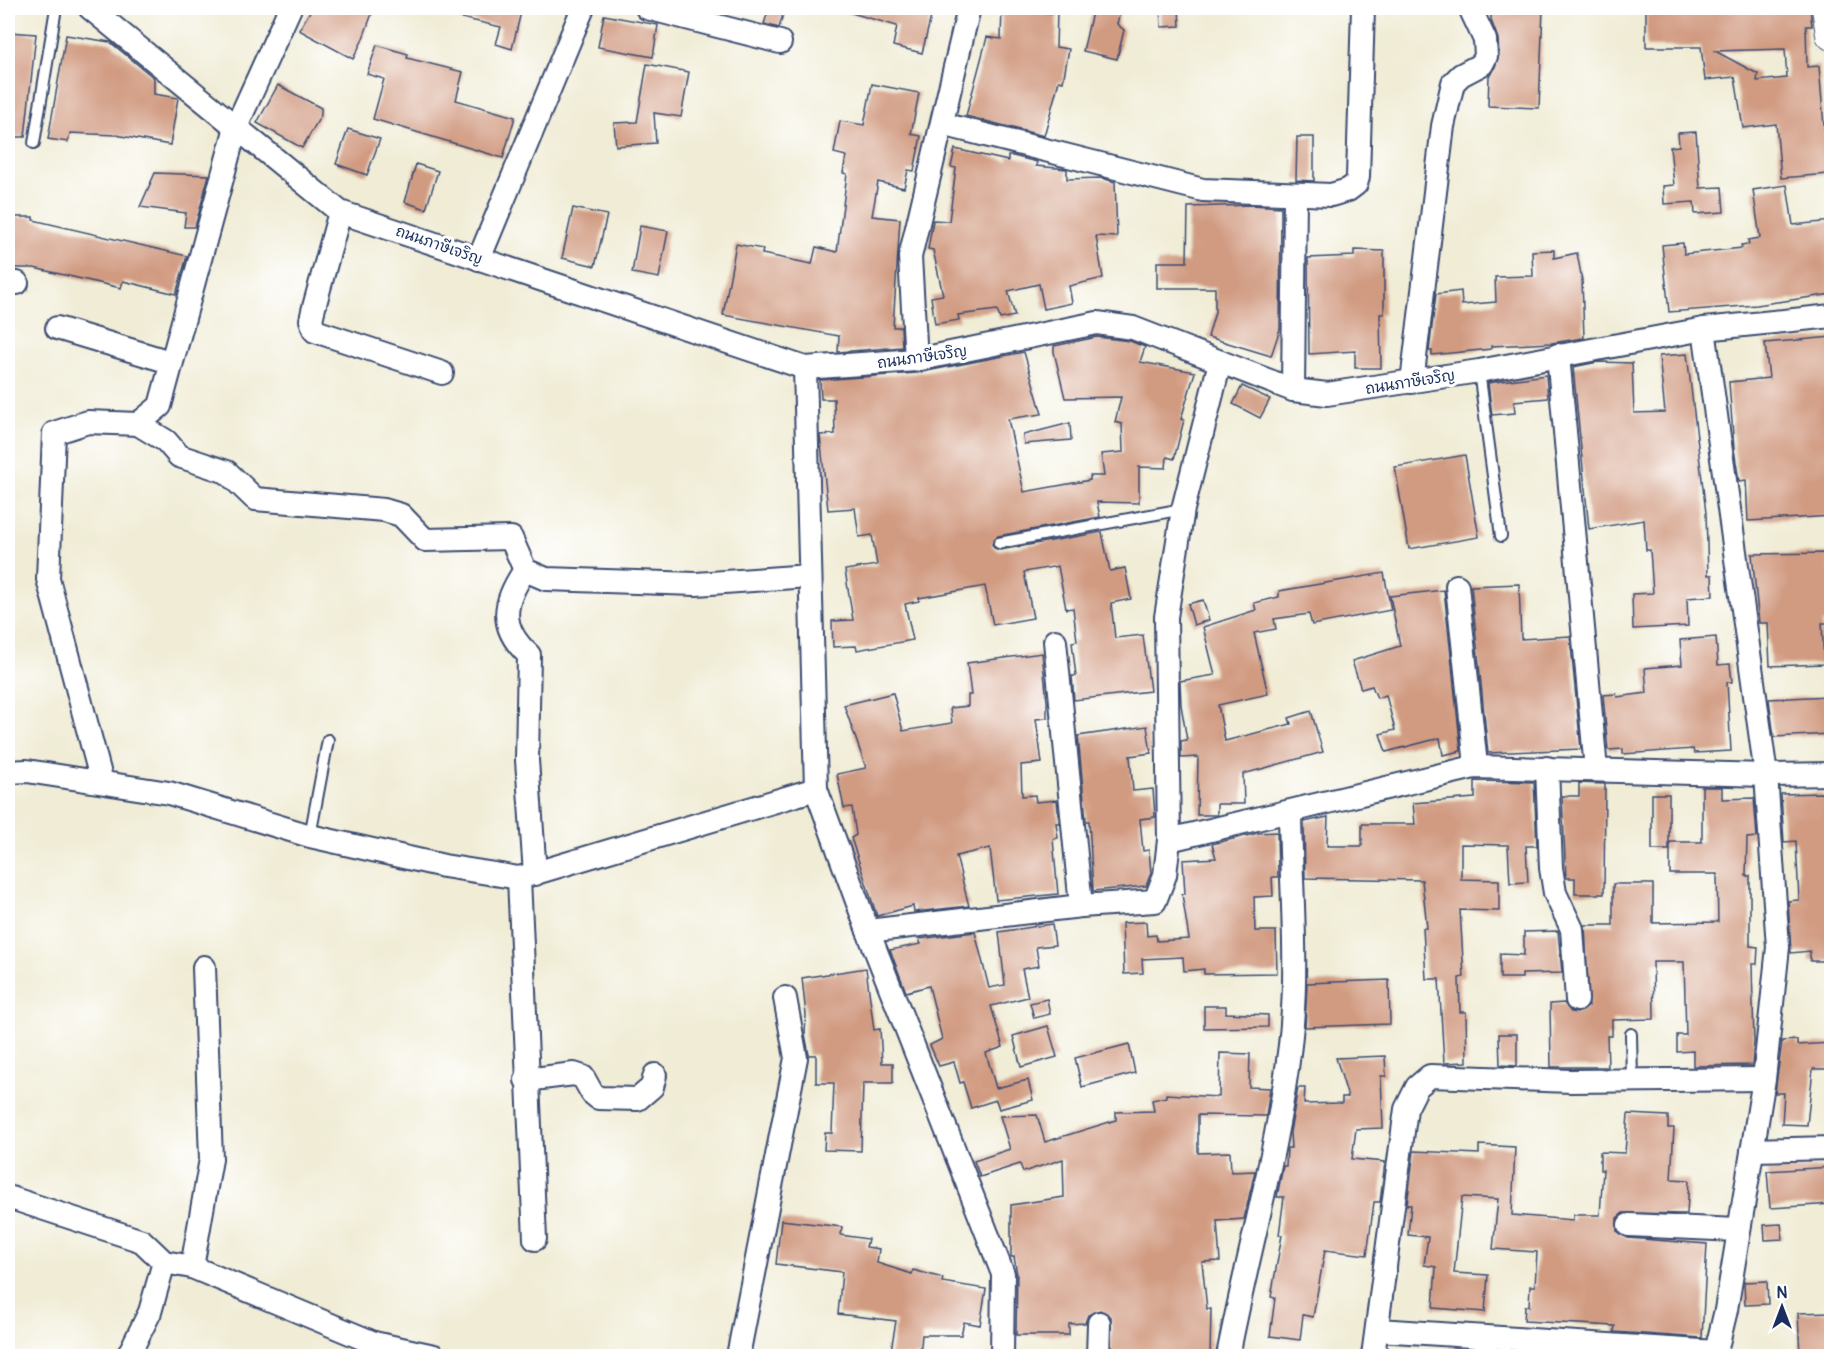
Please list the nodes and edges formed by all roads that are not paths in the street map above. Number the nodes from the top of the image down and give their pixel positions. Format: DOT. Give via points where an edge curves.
graph roads {
  1 [pos="56,8"];
  2 [pos="90,8"];
  3 [pos="290,8"];
  4 [pos="580,8"];
  5 [pos="647,8"];
  6 [pos="969,8"];
  7 [pos="1363,8"];
  8 [pos="1470,8"];
  9 [pos="1828,8"];
  10 [pos="1832,34"];
  11 [pos="780,42"];
  12 [pos="942,124"];
  13 [pos="236,127"];
  14 [pos="34,143"];
  15 [pos="1295,195"];
  16 [pos="340,212"];
  17 [pos="479,259"];
  18 [pos="1832,316"];
  19 [pos="57,328"];
  20 [pos="1704,329"];
  21 [pos="1558,355"];
  22 [pos="916,360"];
  23 [pos="170,362"];
  24 [pos="1220,362"];
  25 [pos="805,369"];
  26 [pos="1479,371"];
  27 [pos="442,373"];
  28 [pos="1412,382"];
  29 [pos="1293,390"];
  30 [pos="138,424"];
  31 [pos="1183,509"];
  32 [pos="1501,536"];
  33 [pos="999,543"];
  34 [pos="525,570"];
  35 [pos="809,576"];
  36 [pos="1457,586"];
  37 [pos="1055,641"];
  38 [pos="328,740"];
  39 [pos="1474,767"];
  40 [pos="1547,768"];
  41 [pos="1596,770"];
  42 [pos="8,772"];
  43 [pos="1832,774"];
  44 [pos="1766,775"];
  45 [pos="102,783"];
  46 [pos="816,789"];
  47 [pos="1290,813"];
  48 [pos="310,836"];
  49 [pos="1169,840"];
  50 [pos="527,876"];
  51 [pos="1081,906"];
  52 [pos="867,931"];
  53 [pos="204,967"];
  54 [pos="785,998"];
  55 [pos="1577,1000"];
  56 [pos="1631,1034"];
  57 [pos="655,1075"];
  58 [pos="1764,1079"];
  59 [pos="526,1080"];
  60 [pos="1632,1080"];
  61 [pos="1832,1148"];
  62 [pos="1752,1150"];
  63 [pos="8,1197"];
  64 [pos="1629,1225"];
  65 [pos="1737,1230"];
  66 [pos="535,1239"];
  67 [pos="164,1263"];
  68 [pos="192,1267"];
  69 [pos="1099,1323"];
  70 [pos="1378,1330"];
  71 [pos="1715,1354"];
  72 [pos="128,1356"];
  73 [pos="434,1356"];
  74 [pos="738,1356"];
  75 [pos="1002,1356"];
  76 [pos="1098,1356"];
  77 [pos="1228,1356"];
  78 [pos="1373,1356"];
  1 -- 14 [label="lane"];
  2 -- 13 [label="street, ถนนภาษีเจริญ"];
  3 -- 13 [label="street"];
  4 -- 17 [label="street"];
  5 -- 11 [label="street"];
  6 -- 12 [label="street"];
  7 -- 15 [label="street" via="1358,180 1351,189 1338,193"];
  8 -- 28 [label="street" via="1485,40 1486,56 1482,64 1453,83 1443,126"];
  9 -- 10 [label="street"];
  12 -- 15 [label="street" via="1188,187"];
  12 -- 22 [label="street" via="910,256"];
  13 -- 16 [label="street, ถนนภาษีเจริญ"];
  13 -- 23 [label="street"];
  15 -- 29 [label="street"];
  16 -- 17 [label="street, ถนนภาษีเจริญ"];
  16 -- 27 [label="street" via="311,320 315,330"];
  17 -- 25 [label="street, ถนนภาษีเจริญ"];
  18 -- 20 [label="street, ถนนภาษีเจริญ"];
  19 -- 23 [label="street"];
  20 -- 21 [label="street, ถนนภาษีเจริญ"];
  20 -- 44 [label="street"];
  21 -- 26 [label="street, ถนนภาษีเจริญ"];
  21 -- 41 [label="street"];
  22 -- 24 [label="street, ถนนภาษีเจริญ" via="1097,323 1133,328"];
  22 -- 25 [label="street, ถนนภาษีเจริญ"];
  23 -- 30 [label="street" via="160,406"];
  24 -- 29 [label="street, ถนนภาษีเจริญ"];
  24 -- 31 [label="street"];
  25 -- 35 [label="street"];
  26 -- 28 [label="street, ถนนภาษีเจริญ"];
  26 -- 32 [label="lane"];
  28 -- 29 [label="street, ถนนภาษีเจริญ" via="1327,394"];
  30 -- 34 [label="street" via="166,441 179,456 227,472 255,499 384,510 401,515 425,540 511,538"];
  30 -- 45 [label="street" via="88,422 54,433 48,579"];
  31 -- 33 [label="lane"];
  31 -- 49 [label="street" via="1166,617"];
  34 -- 35 [label="street" via="546,579 696,584"];
  34 -- 50 [label="street" via="509,592 508,622 513,640 529,655"];
  35 -- 46 [label="street"];
  36 -- 39 [label="street" via="1476,756"];
  37 -- 51 [label="street"];
  38 -- 48 [label="lane"];
  39 -- 40 [label="street"];
  39 -- 47 [label="street"];
  40 -- 41 [label="street"];
  40 -- 55 [label="street" via="1551,868 1555,893 1572,929"];
  41 -- 44 [label="street"];
  42 -- 45 [label="street" via="27,771"];
  43 -- 44 [label="street"];
  44 -- 58 [label="street" via="1778,947"];
  45 -- 48 [label="street" via="169,793"];
  46 -- 50 [label="street"];
  46 -- 52 [label="street"];
  47 -- 49 [label="street"];
  47 -- 77 [label="street" via="1290,1042 1281,1113"];
  48 -- 50 [label="street" via="444,866"];
  49 -- 51 [label="street" via="1165,875 1155,901"];
  50 -- 59 [label="street"];
  51 -- 52 [label="street"];
  52 -- 75 [label="street" via="1003,1274"];
  53 -- 68 [label="street" via="211,1159"];
  54 -- 74 [label="street" via="796,1058"];
  56 -- 60 [label="lane"];
  57 -- 59 [label="street" via="652,1087 638,1099 598,1098 584,1077 574,1074"];
  58 -- 60 [label="street"];
  58 -- 62 [label="street"];
  59 -- 66 [label="street"];
  60 -- 70 [label="street" via="1430,1076 1417,1087 1406,1109"];
  61 -- 62 [label="street"];
  62 -- 65 [label="street"];
  63 -- 67 [label="street" via="142,1241"];
  64 -- 65 [label="street"];
  65 -- 71 [label="street" via="1726,1310"];
  67 -- 68 [label="street"];
  67 -- 72 [label="street" via="150,1312"];
  68 -- 73 [label="street" via="374,1343"];
  69 -- 76 [label="street"];
  70 -- 71 [label="street"];
  70 -- 78 [label="street"];
}
